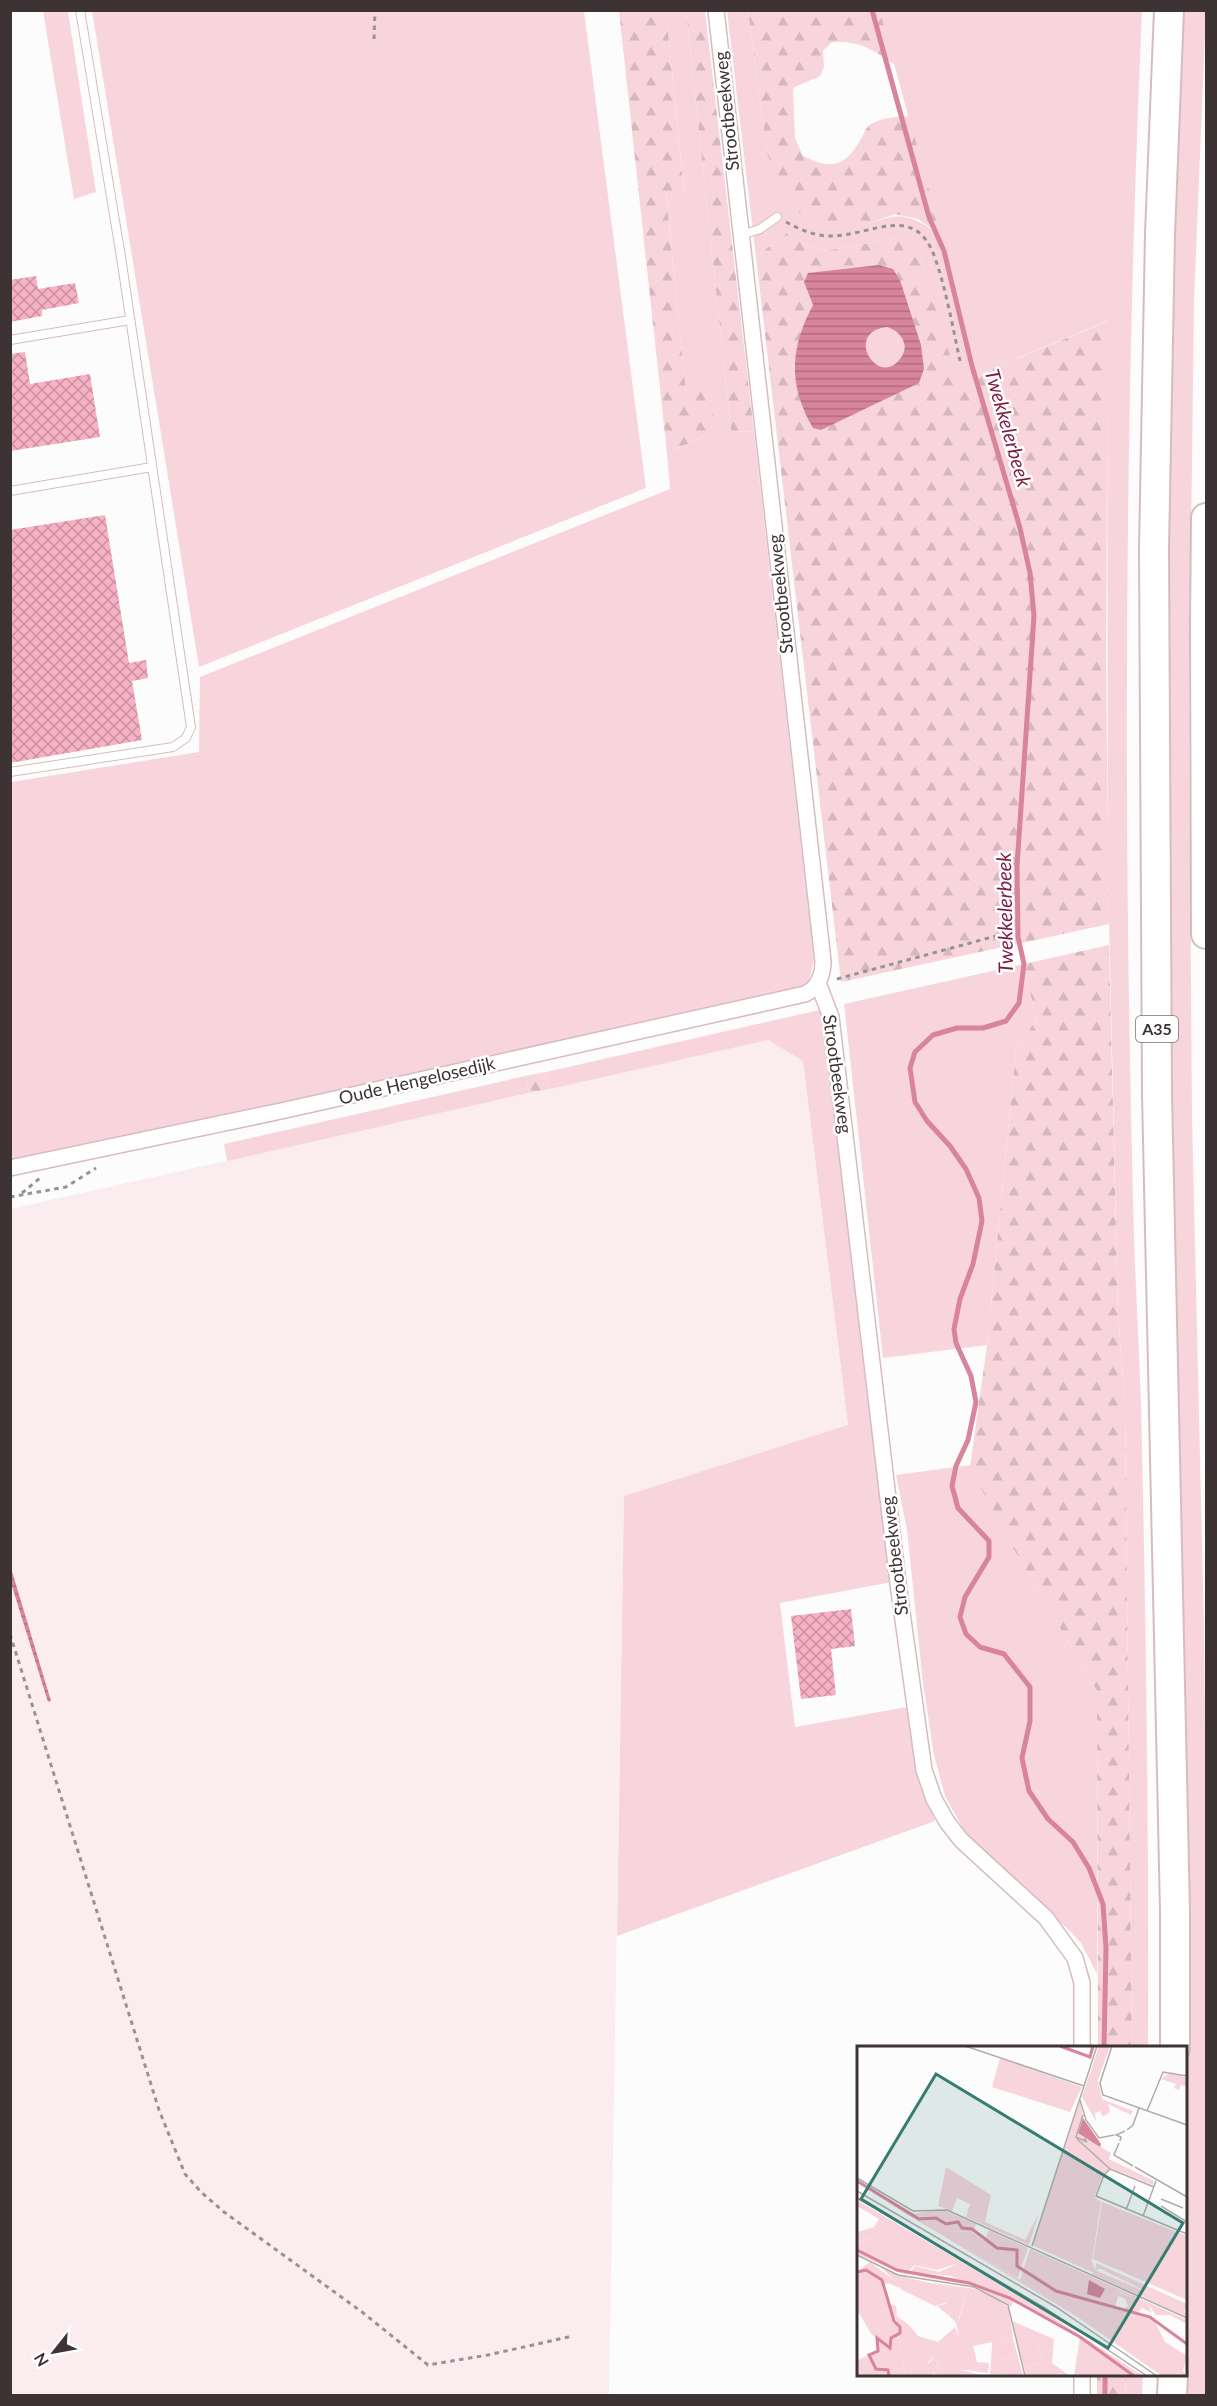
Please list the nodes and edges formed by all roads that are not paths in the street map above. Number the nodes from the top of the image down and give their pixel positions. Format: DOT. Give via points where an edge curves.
graph roads {
  1 [pos="80,10"];
  2 [pos="716,10"];
  3 [pos="1169,10"];
  4 [pos="777,216"];
  5 [pos="741,235"];
  6 [pos="130,320"];
  7 [pos="10,340"];
  8 [pos="152,467"];
  9 [pos="10,491"];
  10 [pos="1206,518"];
  11 [pos="10,772"];
  12 [pos="1206,934"];
  13 [pos="818,983"];
  14 [pos="10,1168"];
  15 [pos="1082,2046"];
  16 [pos="1174,2046"];
  17 [pos="1082,2376"];
  18 [pos="1173,2376"];
  19 [pos="1082,2396"];
  20 [pos="1172,2396"];
  1 -- 6 [label="lane"];
  2 -- 5 [label="street, Strootbeekweg"];
  3 -- 16 [label="highway, A35" via="1154,549 1157,1106"];
  4 -- 5 [label="lane" via="760,230"];
  5 -- 13 [label="street, Strootbeekweg" via="823,961"];
  6 -- 7 [label="lane"];
  6 -- 8 [label="lane"];
  8 -- 9 [label="lane"];
  8 -- 11 [label="lane" via="191,727 186,738 173,747"];
  10 -- 12 [label="highway"];
  13 -- 14 [label="street, Oude Hengelosedijk" via="810,992 794,997"];
  13 -- 15 [label="street, Strootbeekweg" via="831,1017 924,1770 946,1822 1046,1918 1075,1958 1082,1983"];
  17 -- 19 [label="street"];
  18 -- 20 [label="highway"];
}
